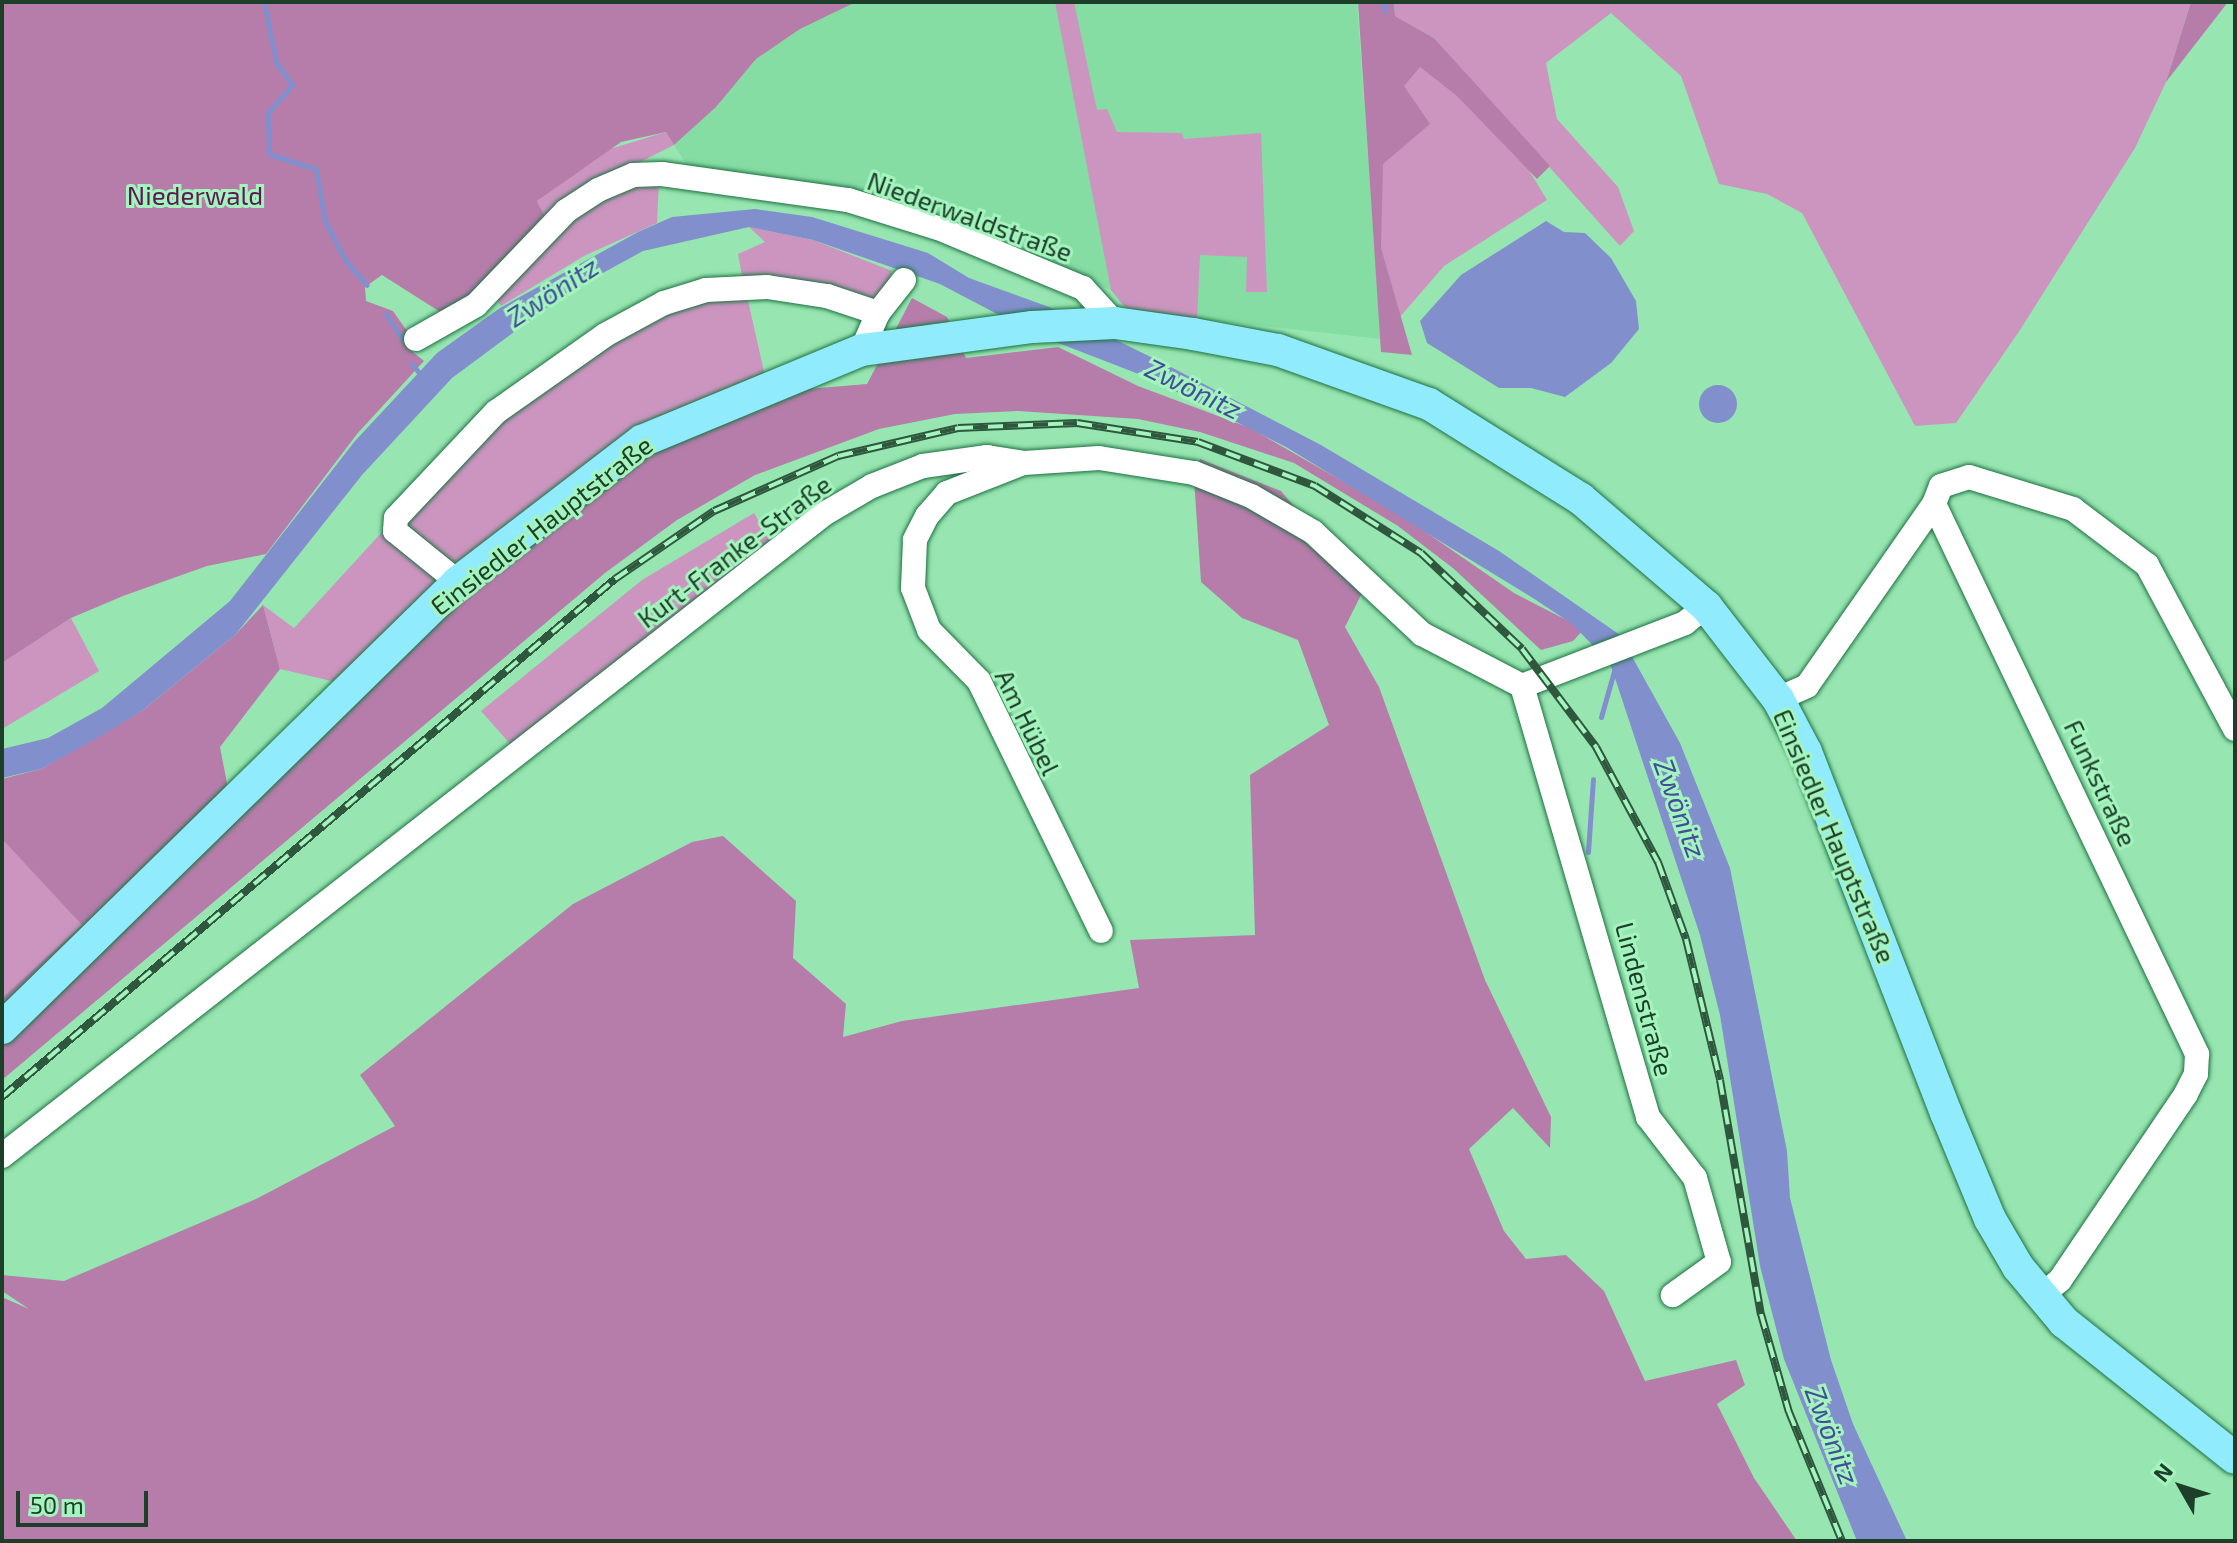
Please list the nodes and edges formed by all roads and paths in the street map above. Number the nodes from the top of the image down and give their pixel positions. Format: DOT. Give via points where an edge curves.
graph roads {
  1 [pos="904,280"];
  2 [pos="878,313"];
  3 [pos="1115,323"];
  4 [pos="416,339"];
  5 [pos="862,350"];
  6 [pos="1024,463"];
  7 [pos="1934,504"];
  8 [pos="458,582"];
  9 [pos="1706,606"];
  10 [pos="1522,686"];
  11 [pos="1778,699"];
  12 [pos="2235,729"];
  13 [pos="1101,931"];
  14 [pos="2,1028"];
  15 [pos="2,1156"];
  16 [pos="1673,1295"];
  17 [pos="2041,1296"];
  18 [pos="2235,1458"];
  1 -- 2 [label="street"];
  2 -- 5 [label="street"];
  2 -- 8 [label="street" via="827,296 767,287 706,290 664,303 593,343 496,412 396,518 395,531"];
  3 -- 4 [label="street, Niederwaldstraße" via="1083,288 938,228 848,200 662,174 633,175 566,211 476,305"];
  3 -- 5 [label="main road, Einsiedler Hauptstraße" via="985,332"];
  3 -- 9 [label="main road, Einsiedler Hauptstraße" via="1278,350 1429,404 1581,499"];
  5 -- 8 [label="main road, Einsiedler Hauptstraße" via="642,441"];
  6 -- 10 [label="street, Kurt-Franke-Straße" via="1099,458 1194,473 1251,496 1313,532 1422,634"];
  6 -- 13 [label="street, Am Hübel" via="947,493 915,540 913,588 929,630 979,681"];
  6 -- 15 [label="street, Kurt-Franke-Straße" via="987,457 923,466 872,486 824,514"];
  7 -- 11 [label="street" via="1807,686"];
  7 -- 12 [label="street" via="1941,486 1969,477 2073,509 2121,541 2147,565"];
  7 -- 17 [label="street, Funkstraße" via="2197,1054 2196,1074 2186,1094 2060,1280"];
  8 -- 14 [label="main road, Einsiedler Hauptstraße"];
  9 -- 10 [label="street" via="1685,623"];
  9 -- 11 [label="main road, Einsiedler Hauptstraße"];
  10 -- 16 [label="street, Lindenstraße" via="1648,1117 1695,1178 1719,1262"];
  11 -- 17 [label="main road, Einsiedler Hauptstraße" via="1806,752 1990,1219"];
  17 -- 18 [label="main road, Einsiedler Hauptstraße" via="2105,1357"];
}
